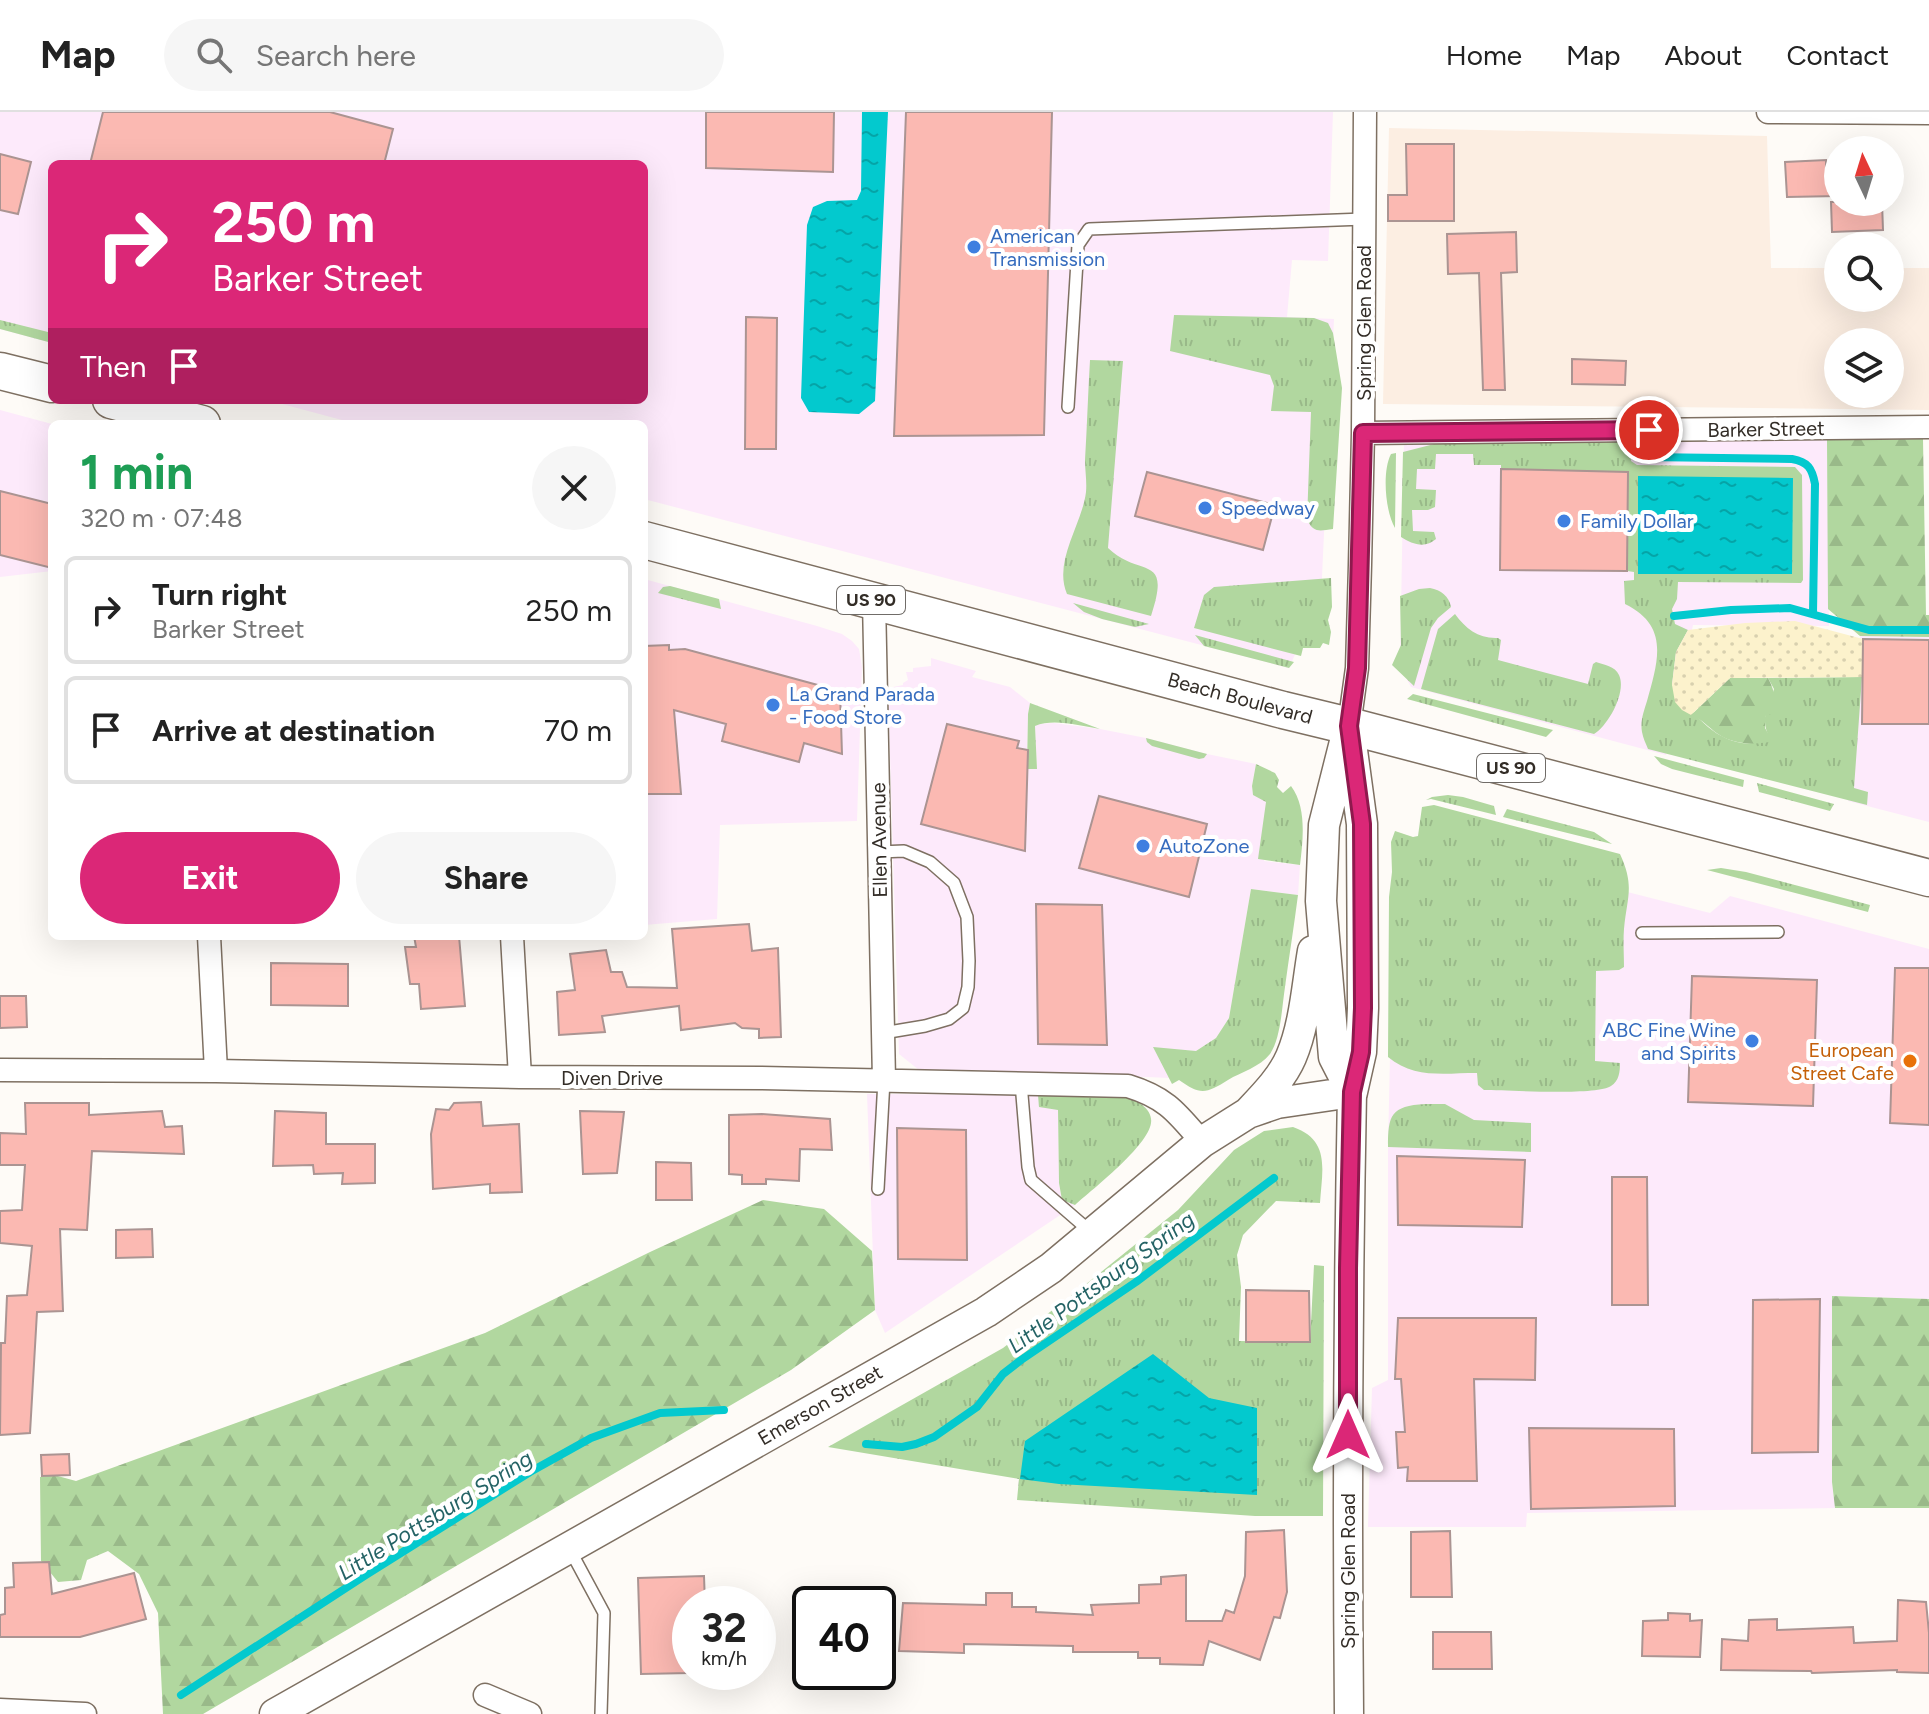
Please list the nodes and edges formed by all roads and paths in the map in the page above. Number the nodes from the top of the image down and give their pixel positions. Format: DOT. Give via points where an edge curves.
graph roads {
  1 [pos="1365,112"];
  2 [pos="1768,112"];
  3 [pos="1929,113"];
  4 [pos="1364,219"];
  5 [pos="0,371"];
  6 [pos="48,383"];
  7 [pos="125,404"];
  8 [pos="1068,407"];
  9 [pos="182,420"];
  10 [pos="1929,427"];
  11 [pos="1363,433"];
  12 [pos="648,541"];
  13 [pos="874,600"];
  14 [pos="1349,726"];
  15 [pos="879,852"];
  16 [pos="1929,878"];
  17 [pos="1321,901"];
  18 [pos="1778,932"];
  19 [pos="1642,933"];
  20 [pos="209,940"];
  21 [pos="512,940"];
  22 [pos="883,1033"];
  23 [pos="0,1070"];
  24 [pos="216,1071"];
  25 [pos="520,1077"];
  26 [pos="884,1080"];
  27 [pos="1021,1083"];
  28 [pos="1352,1092"];
  29 [pos="1248,1113"];
  30 [pos="1202,1142"];
  31 [pos="878,1189"];
  32 [pos="1093,1233"];
  33 [pos="569,1548"];
  34 [pos="485,1695"];
  35 [pos="0,1710"];
  36 [pos="85,1714"];
  37 [pos="275,1714"];
  38 [pos="530,1714"];
  39 [pos="601,1714"];
  40 [pos="1349,1714"];
  1 -- 4 [label="street, Spring Glen Road"];
  2 -- 3 [label="street"];
  4 -- 8 [label="lane" via="1089,229 1078,245"];
  4 -- 11 [label="street, Spring Glen Road"];
  5 -- 6 [label="highway"];
  7 -- 9 [label="highway"];
  10 -- 11 [label="street, Barker Street"];
  11 -- 14 [label="street, Spring Glen Road" via="1357,668"];
  12 -- 13 [label="highway, Beach Boulevard / US 90"];
  13 -- 14 [label="highway, Beach Boulevard / US 90"];
  13 -- 15 [label="street, Ellen Avenue"];
  14 -- 16 [label="highway, Beach Boulevard / US 90"];
  14 -- 17 [label="main road, Spring Glen Road" via="1324,825"];
  14 -- 28 [label="main road, Spring Glen Road" via="1362,824 1361,1052"];
  15 -- 22 [label="street, Ellen Avenue"];
  15 -- 22 [label="lane" via="904,851 930,862 954,883 967,917 969,961 963,1008 949,1019"];
  17 -- 28 [label="main road, Spring Glen Road" via="1334,1057"];
  17 -- 29 [label="main road" via="1292,1053"];
  18 -- 19 [label="lane"];
  20 -- 24 [label="street"];
  21 -- 25 [label="street"];
  22 -- 26 [label="street, Ellen Avenue"];
  23 -- 24 [label="street, Diven Drive"];
  24 -- 25 [label="street, Diven Drive"];
  25 -- 26 [label="street, Diven Drive"];
  26 -- 27 [label="street, Diven Drive"];
  26 -- 31 [label="lane"];
  27 -- 30 [label="street, Diven Drive" via="1128,1086 1151,1093 1172,1107"];
  27 -- 32 [label="lane" via="1031,1180"];
  28 -- 29 [label="main road, Emerson Street" via="1277,1103"];
  28 -- 40 [label="street, Spring Glen Road"];
  29 -- 30 [label="main road, Emerson Street"];
  30 -- 32 [label="main road, Emerson Street"];
  32 -- 33 [label="main road, Emerson Street" via="986,1312"];
  33 -- 37 [label="main road, Emerson Street"];
  33 -- 39 [label="lane" via="604,1613"];
  34 -- 38 [label="street"];
  35 -- 36 [label="street"];
}
